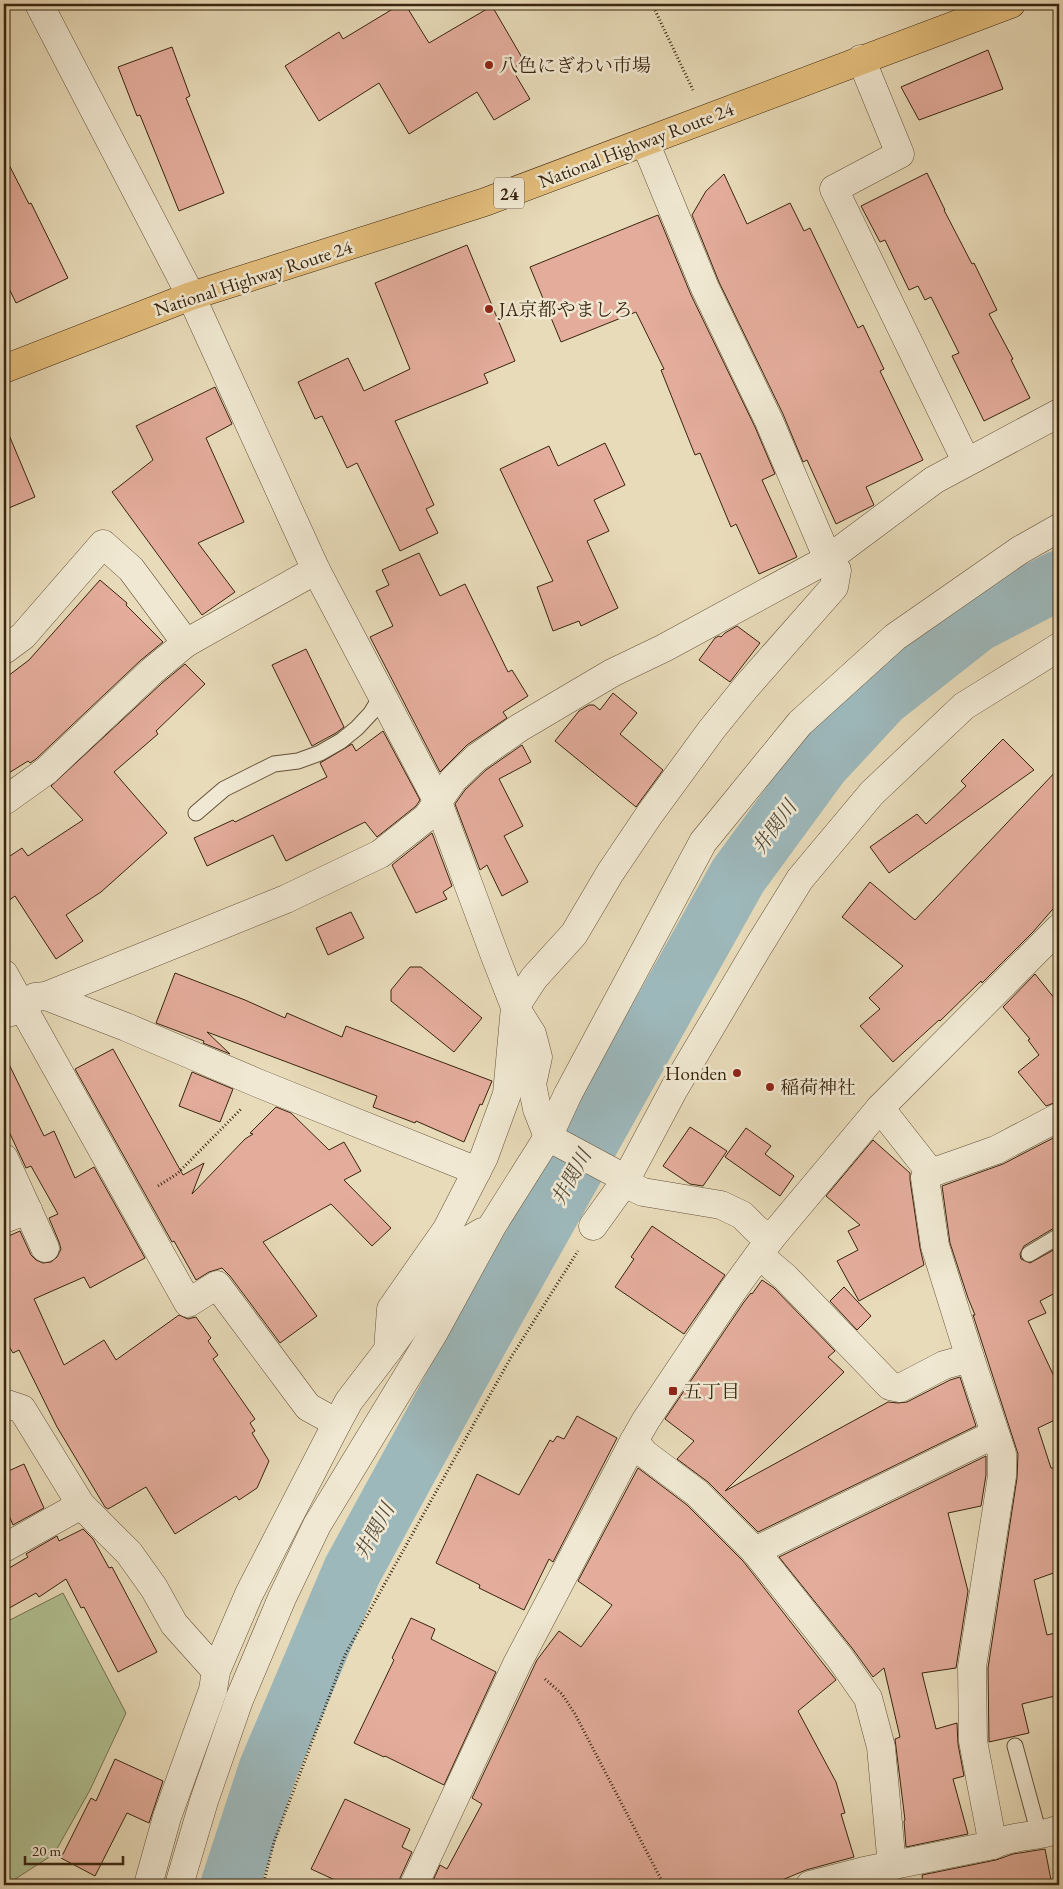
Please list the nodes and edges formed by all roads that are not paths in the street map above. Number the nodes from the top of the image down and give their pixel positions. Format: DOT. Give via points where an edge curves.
graph roads {
  1 [pos="39,4"];
  2 [pos="1011,4"];
  3 [pos="861,59"];
  4 [pos="645,142"];
  5 [pos="191,296"];
  6 [pos="4,369"];
  7 [pos="1059,413"];
  8 [pos="966,462"];
  9 [pos="1059,528"];
  10 [pos="828,559"];
  11 [pos="316,570"];
  12 [pos="186,643"];
  13 [pos="1059,647"];
  14 [pos="4,650"];
  15 [pos="382,695"];
  16 [pos="438,800"];
  17 [pos="4,801"];
  18 [pos="196,813"];
  19 [pos="1059,928"];
  20 [pos="4,974"];
  21 [pos="25,1006"];
  22 [pos="515,1007"];
  23 [pos="880,1108"];
  24 [pos="1059,1117"];
  25 [pos="553,1140"];
  26 [pos="4,1158"];
  27 [pos="477,1171"];
  28 [pos="931,1173"];
  29 [pos="620,1178"];
  30 [pos="16,1215"];
  31 [pos="492,1226"];
  32 [pos="593,1226"];
  33 [pos="1059,1236"];
  34 [pos="764,1247"];
  35 [pos="45,1248"];
  36 [pos="1029,1254"];
  37 [pos="388,1350"];
  38 [pos="970,1358"];
  39 [pos="4,1403"];
  40 [pos="337,1423"];
  41 [pos="995,1434"];
  42 [pos="634,1441"];
  43 [pos="81,1505"];
  44 [pos="4,1548"];
  45 [pos="755,1551"];
  46 [pos="216,1671"];
  47 [pos="1015,1746"];
  48 [pos="1054,1837"];
  49 [pos="993,1845"];
  50 [pos="892,1866"];
  51 [pos="866,1878"];
  52 [pos="148,1885"];
  53 [pos="179,1885"];
  54 [pos="414,1885"];
  55 [pos="810,1885"];
  1 -- 5 [label="street"];
  2 -- 3 [label="highway, National Highway Route 24 / 24"];
  3 -- 4 [label="highway, National Highway Route 24 / 24"];
  3 -- 8 [label="street" via="900,154 834,189"];
  4 -- 5 [label="highway, National Highway Route 24 / 24" via="485,202"];
  4 -- 10 [label="street" via="705,288 769,421"];
  5 -- 6 [label="highway, National Highway Route 24 / 24"];
  5 -- 11 [label="street"];
  7 -- 8 [label="street"];
  8 -- 10 [label="street" via="934,480"];
  9 -- 25 [label="street" via="1020,550 895,637 800,723 703,842 568,1094"];
  10 -- 16 [label="street" via="612,673 519,728 476,758"];
  10 -- 22 [label="street" via="837,570 834,588 712,729 649,815 574,934 534,978"];
  11 -- 12 [label="street"];
  11 -- 15 [label="street"];
  12 -- 14 [label="street" via="131,570 103,544 23,636"];
  12 -- 17 [label="street" via="152,670 46,771"];
  13 -- 29 [label="street" via="964,706 872,793 800,879"];
  15 -- 16 [label="street"];
  15 -- 18 [label="lane" via="371,713 341,741 298,761 274,764 224,789"];
  16 -- 21 [label="street" via="427,817 380,854 286,899"];
  16 -- 22 [label="street"];
  19 -- 23 [label="street"];
  20 -- 21 [label="street"];
  21 -- 27 [label="street" via="126,1027"];
  21 -- 40 [label="street" via="188,1303 217,1285 308,1408"];
  22 -- 25 [label="street" via="532,1034 538,1057 532,1084 537,1109"];
  22 -- 27 [label="street" via="507,1094"];
  23 -- 28 [label="street"];
  23 -- 34 [label="street"];
  24 -- 28 [label="street" via="996,1150"];
  25 -- 29 [label="street"];
  25 -- 31 [label="street"];
  26 -- 30 [label="street"];
  27 -- 37 [label="street" via="447,1228 391,1309"];
  28 -- 38 [label="street" via="925,1178 935,1246"];
  29 -- 32 [label="street"];
  29 -- 34 [label="street" via="643,1192 721,1205 742,1215 757,1230"];
  30 -- 35 [label="street"];
  31 -- 37 [label="street" via="463,1243"];
  31 -- 53 [label="street" via="433,1334 317,1525 282,1598 239,1700"];
  33 -- 36 [label="lane"];
  34 -- 38 [label="street" via="786,1277 890,1386 900,1388 944,1365"];
  34 -- 42 [label="street"];
  37 -- 40 [label="street" via="349,1401"];
  38 -- 41 [label="street"];
  39 -- 43 [label="street" via="22,1409"];
  40 -- 46 [label="street" via="249,1594"];
  41 -- 45 [label="street"];
  41 -- 49 [label="street" via="1002,1454 1002,1476 972,1667 973,1741"];
  42 -- 45 [label="street" via="646,1454 698,1493"];
  42 -- 54 [label="street" via="517,1664"];
  43 -- 44 [label="street"];
  43 -- 46 [label="street" via="129,1553 174,1624"];
  45 -- 50 [label="street" via="868,1698 881,1747"];
  46 -- 52 [label="street" via="213,1690 167,1817"];
  47 -- 48 [label="lane"];
  48 -- 49 [label="street" via="1004,1839"];
  49 -- 50 [label="street"];
  50 -- 51 [label="street"];
  51 -- 55 [label="street"];
}
